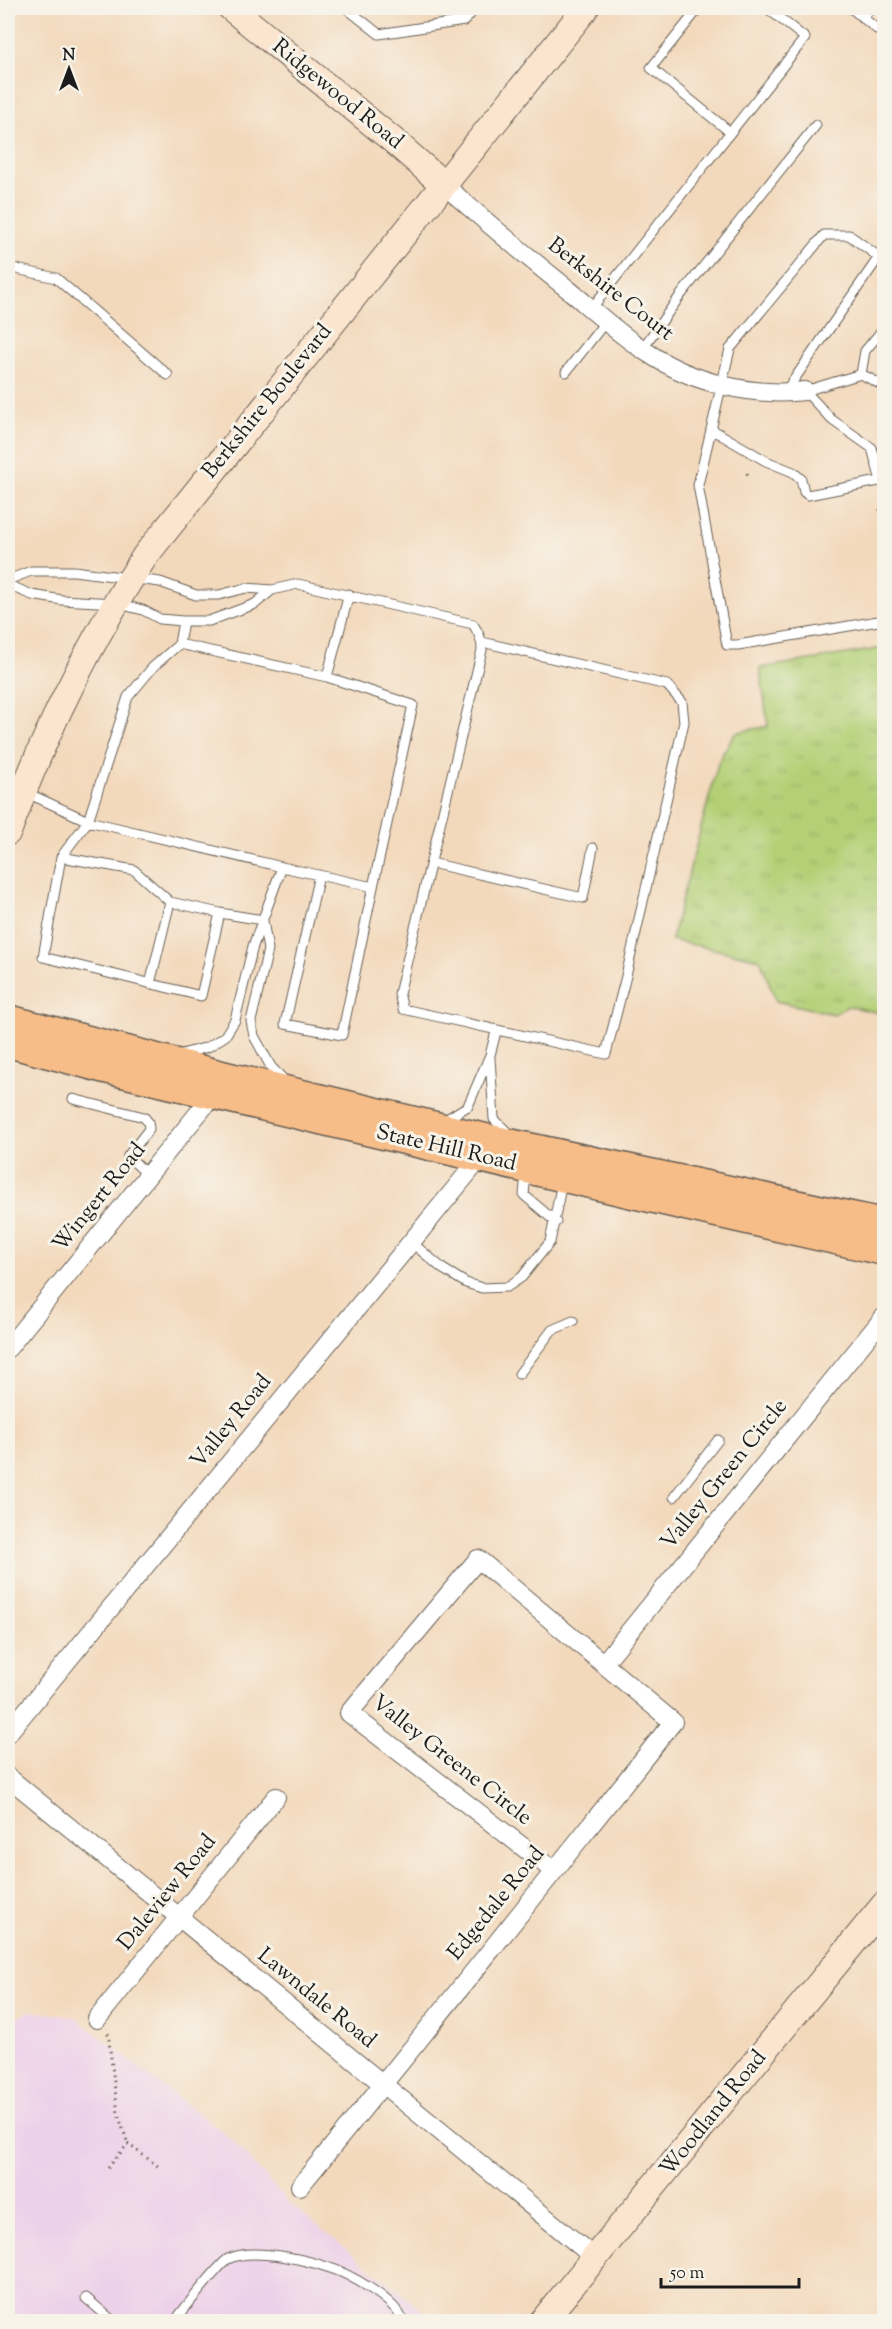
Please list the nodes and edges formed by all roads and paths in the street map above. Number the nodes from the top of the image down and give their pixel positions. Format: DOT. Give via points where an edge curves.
graph roads {
  1 [pos="231,8"];
  2 [pos="346,8"];
  3 [pos="476,8"];
  4 [pos="586,8"];
  5 [pos="699,8"];
  6 [pos="767,8"];
  7 [pos="851,8"];
  8 [pos="871,8"];
  9 [pos="863,17"];
  10 [pos="885,35"];
  11 [pos="816,125"];
  12 [pos="730,132"];
  13 [pos="443,184"];
  14 [pos="8,267"];
  15 [pos="591,309"];
  16 [pos="606,321"];
  17 [pos="885,328"];
  18 [pos="642,349"];
  19 [pos="566,372"];
  20 [pos="861,374"];
  21 [pos="168,375"];
  22 [pos="721,384"];
  23 [pos="885,386"];
  24 [pos="806,391"];
  25 [pos="784,393"];
  26 [pos="711,429"];
  27 [pos="883,481"];
  28 [pos="880,509"];
  29 [pos="881,517"];
  30 [pos="131,578"];
  31 [pos="8,580"];
  32 [pos="8,585"];
  33 [pos="272,590"];
  34 [pos="349,594"];
  35 [pos="114,603"];
  36 [pos="885,620"];
  37 [pos="183,621"];
  38 [pos="482,642"];
  39 [pos="179,644"];
  40 [pos="327,677"];
  41 [pos="23,791"];
  42 [pos="88,821"];
  43 [pos="8,832"];
  44 [pos="593,848"];
  45 [pos="61,857"];
  46 [pos="431,863"];
  47 [pos="282,867"];
  48 [pos="320,875"];
  49 [pos="373,887"];
  50 [pos="170,902"];
  51 [pos="220,912"];
  52 [pos="263,920"];
  53 [pos="150,984"];
  54 [pos="8,1020"];
  55 [pos="498,1031"];
  56 [pos="8,1043"];
  57 [pos="490,1055"];
  58 [pos="161,1059"];
  59 [pos="220,1085"];
  60 [pos="294,1092"];
  61 [pos="73,1098"];
  62 [pos="425,1123"];
  63 [pos="483,1148"];
  64 [pos="523,1156"];
  65 [pos="148,1176"];
  66 [pos="563,1177"];
  67 [pos="556,1222"];
  68 [pos="885,1223"];
  69 [pos="411,1242"];
  70 [pos="885,1251"];
  71 [pos="885,1317"];
  72 [pos="573,1321"];
  73 [pos="8,1348"];
  74 [pos="519,1374"];
  75 [pos="718,1440"];
  76 [pos="674,1497"];
  77 [pos="603,1664"];
  78 [pos="8,1733"];
  79 [pos="8,1777"];
  80 [pos="276,1797"];
  81 [pos="554,1871"];
  82 [pos="885,1905"];
  83 [pos="179,1917"];
  84 [pos="102,2025"];
  85 [pos="384,2085"];
  86 [pos="128,2144"];
  87 [pos="108,2167"];
  88 [pos="159,2167"];
  89 [pos="300,2186"];
  90 [pos="595,2258"];
  91 [pos="86,2298"];
  92 [pos="114,2322"];
  93 [pos="175,2322"];
  94 [pos="403,2322"];
  95 [pos="542,2322"];
  1 -- 13 [label="main road, Ridgewood Road"];
  2 -- 3 [label="lane" via="379,34 464,21"];
  4 -- 13 [label="main road, Berkshire Boulevard"];
  5 -- 12 [label="lane" via="651,68"];
  6 -- 12 [label="lane" via="805,38"];
  7 -- 9 [label="lane"];
  8 -- 9 [label="lane"];
  9 -- 10 [label="lane"];
  11 -- 18 [label="lane"];
  12 -- 15 [label="lane"];
  13 -- 15 [label="street, Berkshire Court"];
  13 -- 30 [label="main road, Berkshire Boulevard"];
  14 -- 21 [label="lane" via="56,278"];
  15 -- 16 [label="street, Berkshire Court"];
  16 -- 18 [label="street, Berkshire Court"];
  16 -- 19 [label="lane"];
  17 -- 20 [label="lane" via="865,351"];
  18 -- 22 [label="street, Berkshire Court" via="671,366"];
  20 -- 23 [label="lane"];
  20 -- 24 [label="lane"];
  22 -- 25 [label="street, Berkshire Court"];
  22 -- 25 [label="lane" via="730,349 824,236 849,236 879,257"];
  22 -- 26 [label="lane"];
  24 -- 25 [label="street, Berkshire Court"];
  24 -- 27 [label="lane" via="832,420 872,448"];
  26 -- 27 [label="lane" via="793,472 808,495"];
  26 -- 36 [label="lane" via="698,491 727,645"];
  28 -- 29 [label="path"];
  30 -- 31 [label="lane" via="74,571 31,571"];
  30 -- 33 [label="lane" via="160,582 196,595 219,595 246,588"];
  30 -- 35 [label="main road, Berkshire Boulevard"];
  32 -- 35 [label="lane" via="32,595"];
  33 -- 34 [label="lane" via="298,584"];
  33 -- 37 [label="lane" via="255,604 209,621"];
  34 -- 38 [label="lane" via="473,624"];
  34 -- 40 [label="lane"];
  35 -- 37 [label="lane" via="160,619"];
  35 -- 41 [label="main road, Berkshire Boulevard" via="67,693"];
  37 -- 39 [label="lane"];
  38 -- 46 [label="lane"];
  38 -- 55 [label="lane" via="667,686 682,702 684,722 606,1054"];
  39 -- 40 [label="lane"];
  39 -- 42 [label="lane" via="128,696"];
  40 -- 49 [label="lane" via="413,705"];
  41 -- 42 [label="lane"];
  41 -- 43 [label="main road, Berkshire Boulevard"];
  42 -- 45 [label="lane"];
  42 -- 47 [label="lane"];
  44 -- 46 [label="lane" via="583,898"];
  45 -- 50 [label="lane" via="134,870"];
  45 -- 53 [label="lane" via="43,957"];
  46 -- 55 [label="lane" via="399,994 403,1009"];
  47 -- 48 [label="lane"];
  47 -- 52 [label="lane"];
  48 -- 49 [label="lane"];
  48 -- 49 [label="lane" via="285,1024 342,1035"];
  50 -- 51 [label="lane"];
  50 -- 53 [label="lane"];
  51 -- 52 [label="lane"];
  51 -- 53 [label="lane" via="201,996"];
  52 -- 58 [label="lane" via="252,946 235,1020 225,1036 208,1047"];
  52 -- 60 [label="lane" via="268,950 251,1021 254,1036 271,1067"];
  54 -- 58 [label="main road, State Hill Road"];
  55 -- 57 [label="lane"];
  56 -- 59 [label="main road, State Hill Road"];
  57 -- 62 [label="lane" via="468,1106 448,1119"];
  57 -- 64 [label="lane" via="494,1119"];
  58 -- 59 [label="main road, State Hill Road"];
  59 -- 60 [label="main road, State Hill Road"];
  59 -- 63 [label="main road, State Hill Road"];
  59 -- 65 [label="street, Wingert Road"];
  60 -- 62 [label="main road, State Hill Road"];
  61 -- 65 [label="lane" via="144,1117 149,1129 128,1156"];
  62 -- 63 [label="main road, State Hill Road"];
  63 -- 64 [label="main road, State Hill Road"];
  63 -- 69 [label="street, Valley Road"];
  64 -- 66 [label="main road, State Hill Road"];
  64 -- 67 [label="lane" via="524,1195"];
  64 -- 68 [label="main road, State Hill Road"];
  65 -- 73 [label="street, Wingert Road"];
  66 -- 67 [label="lane"];
  66 -- 70 [label="main road, State Hill Road"];
  67 -- 69 [label="lane" via="550,1242 522,1277 507,1287 482,1288 466,1283"];
  69 -- 78 [label="street, Valley Road"];
  71 -- 77 [label="street, Valley Green Circle"];
  72 -- 74 [label="lane" via="552,1330"];
  75 -- 76 [label="lane"];
  77 -- 81 [label="street, Edgedale Road" via="673,1722"];
  77 -- 81 [label="street, Valley Greene Circle" via="478,1559 349,1713"];
  79 -- 83 [label="street, Lawndale Road"];
  80 -- 83 [label="street, Daleview Road"];
  81 -- 85 [label="street, Edgedale Road"];
  82 -- 90 [label="main road, Woodland Road"];
  83 -- 84 [label="street, Daleview Road"];
  83 -- 85 [label="street, Lawndale Road"];
  84 -- 86 [label="path" via="118,2114"];
  85 -- 89 [label="street, Edgedale Road"];
  85 -- 90 [label="street, Lawndale Road"];
  86 -- 87 [label="path"];
  86 -- 88 [label="path"];
  90 -- 95 [label="main road, Woodland Road"];
  91 -- 92 [label="lane"];
  93 -- 94 [label="lane" via="227,2259 251,2253 328,2267 374,2291 401,2315"];
}
